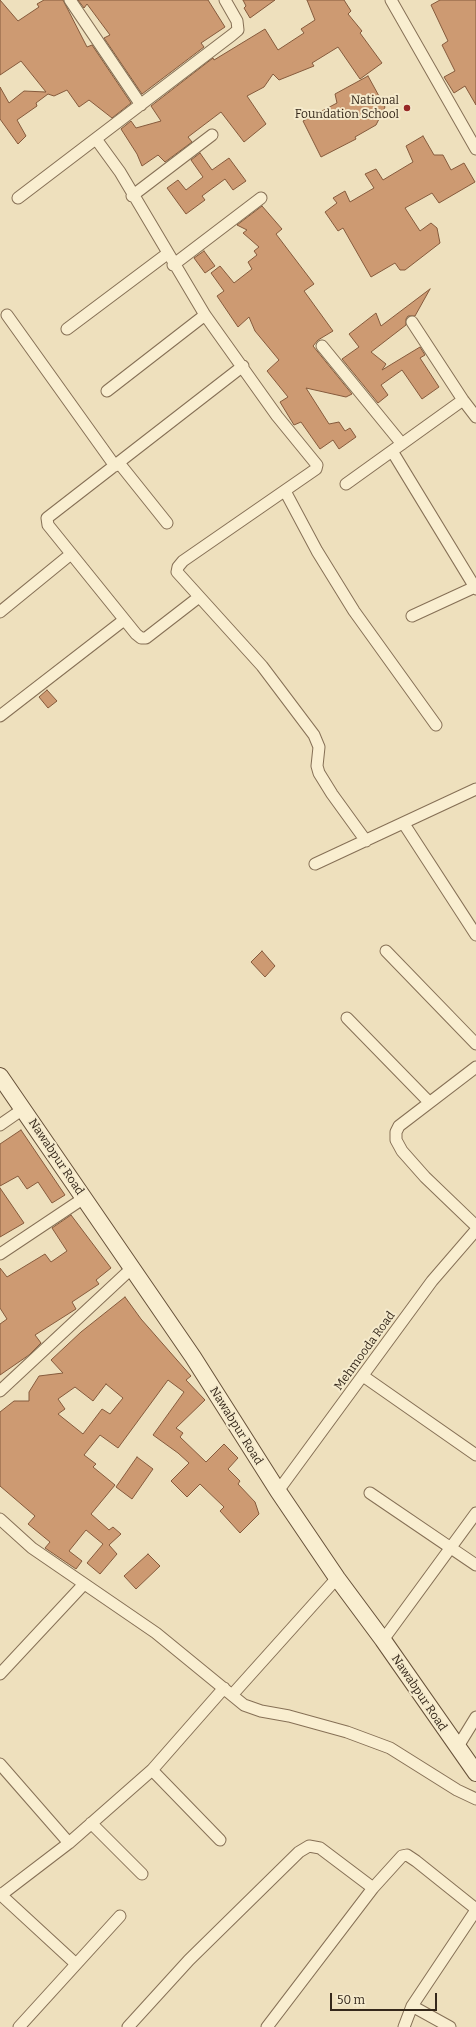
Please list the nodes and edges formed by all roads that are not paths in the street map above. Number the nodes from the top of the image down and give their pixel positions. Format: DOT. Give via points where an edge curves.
graph roads {
  1 [pos="70,0"];
  2 [pos="225,0"];
  3 [pos="391,0"];
  4 [pos="142,105"];
  5 [pos="212,135"];
  6 [pos="96,139"];
  7 [pos="476,149"];
  8 [pos="132,196"];
  9 [pos="18,198"];
  10 [pos="261,198"];
  11 [pos="167,254"];
  12 [pos="173,265"];
  13 [pos="8,315"];
  14 [pos="204,315"];
  15 [pos="412,322"];
  16 [pos="67,329"];
  17 [pos="322,346"];
  18 [pos="243,366"];
  19 [pos="108,391"];
  20 [pos="463,400"];
  21 [pos="476,417"];
  22 [pos="402,444"];
  23 [pos="392,451"];
  24 [pos="117,464"];
  25 [pos="346,484"];
  26 [pos="285,491"];
  27 [pos="167,523"];
  28 [pos="72,554"];
  29 [pos="476,588"];
  30 [pos="198,597"];
  31 [pos="0,612"];
  32 [pos="412,616"];
  33 [pos="124,620"];
  34 [pos="0,716"];
  35 [pos="436,725"];
  36 [pos="476,789"];
  37 [pos="404,824"];
  38 [pos="366,841"];
  39 [pos="315,864"];
  40 [pos="476,935"];
  41 [pos="386,951"];
  42 [pos="348,1018"];
  43 [pos="476,1044"];
  44 [pos="476,1067"];
  45 [pos="0,1076"];
  46 [pos="429,1102"];
  47 [pos="23,1109"];
  48 [pos="0,1125"];
  49 [pos="84,1198"];
  50 [pos="476,1226"];
  51 [pos="476,1230"];
  52 [pos="0,1254"];
  53 [pos="132,1268"];
  54 [pos="364,1376"];
  55 [pos="0,1391"];
  56 [pos="476,1456"];
  57 [pos="278,1491"];
  58 [pos="370,1493"];
  59 [pos="476,1513"];
  60 [pos="0,1519"];
  61 [pos="451,1548"];
  62 [pos="476,1565"];
  63 [pos="337,1578"];
  64 [pos="84,1584"];
  65 [pos="383,1640"];
  66 [pos="0,1674"];
  67 [pos="228,1692"];
  68 [pos="476,1717"];
  69 [pos="457,1748"];
  70 [pos="0,1764"];
  71 [pos="152,1770"];
  72 [pos="476,1773"];
  73 [pos="476,1799"];
  74 [pos="91,1823"];
  75 [pos="220,1840"];
  76 [pos="69,1843"];
  77 [pos="142,1874"];
  78 [pos="373,1888"];
  79 [pos="0,1895"];
  80 [pos="476,1909"];
  81 [pos="120,1916"];
  82 [pos="76,1964"];
  83 [pos="412,2006"];
  84 [pos="19,2027"];
  85 [pos="128,2027"];
  86 [pos="267,2027"];
  87 [pos="404,2027"];
  88 [pos="450,2027"];
  1 -- 4 [label="street"];
  2 -- 4 [label="street" via="237,21 238,30"];
  3 -- 7 [label="street"];
  4 -- 6 [label="street"];
  5 -- 8 [label="street"];
  6 -- 8 [label="street" via="120,172"];
  6 -- 9 [label="street"];
  8 -- 11 [label="street"];
  10 -- 12 [label="street"];
  11 -- 12 [label="street"];
  11 -- 16 [label="street"];
  12 -- 14 [label="street"];
  13 -- 24 [label="street"];
  14 -- 18 [label="street"];
  14 -- 19 [label="street"];
  15 -- 20 [label="street"];
  17 -- 22 [label="street"];
  18 -- 24 [label="street"];
  18 -- 26 [label="street" via="277,416 317,465 316,469"];
  20 -- 21 [label="street"];
  20 -- 22 [label="street"];
  22 -- 23 [label="street"];
  23 -- 25 [label="street"];
  23 -- 29 [label="street"];
  24 -- 27 [label="street"];
  24 -- 28 [label="street" via="47,518 48,525"];
  26 -- 30 [label="street" via="178,567 177,572"];
  26 -- 35 [label="street" via="317,551 354,611"];
  28 -- 31 [label="street"];
  28 -- 33 [label="street"];
  29 -- 32 [label="street"];
  30 -- 33 [label="street" via="146,638 136,634"];
  30 -- 38 [label="street" via="262,666 314,735 319,747 319,773"];
  33 -- 34 [label="street"];
  36 -- 37 [label="street"];
  37 -- 38 [label="street"];
  37 -- 40 [label="street"];
  38 -- 39 [label="street"];
  41 -- 43 [label="street"];
  42 -- 46 [label="street"];
  44 -- 46 [label="street"];
  45 -- 47 [label="street, Nawabpur Road"];
  46 -- 50 [label="street" via="399,1126 396,1140 402,1151 425,1177"];
  47 -- 48 [label="street"];
  47 -- 49 [label="street, Nawabpur Road"];
  49 -- 52 [label="street"];
  49 -- 53 [label="street, Nawabpur Road"];
  51 -- 54 [label="street, Mehmooda Road" via="432,1281"];
  53 -- 55 [label="street"];
  53 -- 57 [label="street, Nawabpur Road" via="193,1357"];
  54 -- 56 [label="street"];
  54 -- 57 [label="street, Mehmooda Road"];
  57 -- 63 [label="street, Nawabpur Road"];
  58 -- 61 [label="street"];
  59 -- 61 [label="street"];
  60 -- 64 [label="street" via="32,1548"];
  61 -- 62 [label="street"];
  61 -- 65 [label="street"];
  63 -- 65 [label="street, Nawabpur Road"];
  63 -- 67 [label="street"];
  64 -- 66 [label="street"];
  64 -- 67 [label="street" via="156,1633"];
  65 -- 69 [label="street, Nawabpur Road"];
  67 -- 71 [label="street"];
  67 -- 73 [label="street" via="244,1705 261,1712 289,1716 347,1732 390,1748"];
  68 -- 69 [label="street"];
  69 -- 72 [label="street, Nawabpur Road"];
  70 -- 76 [label="street"];
  71 -- 74 [label="street"];
  71 -- 75 [label="street"];
  74 -- 76 [label="street"];
  74 -- 77 [label="street"];
  76 -- 79 [label="street"];
  78 -- 80 [label="street" via="398,1859 407,1855"];
  78 -- 85 [label="street" via="320,1848 309,1846 299,1852 189,1960"];
  78 -- 86 [label="street"];
  79 -- 82 [label="street"];
  80 -- 83 [label="street"];
  81 -- 82 [label="street"];
  82 -- 84 [label="street"];
  83 -- 87 [label="street"];
  83 -- 88 [label="street"];
}
